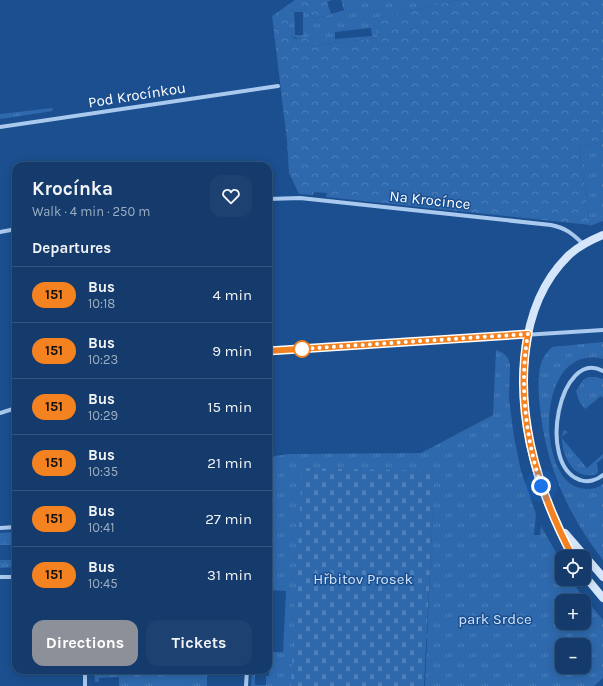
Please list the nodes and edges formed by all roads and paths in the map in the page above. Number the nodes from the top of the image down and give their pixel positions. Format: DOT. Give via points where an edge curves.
graph roads {
  1 [pos="278,86"];
  2 [pos="0,127"];
  3 [pos="272,198"];
  4 [pos="12,230"];
  5 [pos="0,232"];
  6 [pos="603,235"];
  7 [pos="583,244"];
  8 [pos="603,330"];
  9 [pos="528,334"];
  10 [pos="272,351"];
  11 [pos="603,371"];
  12 [pos="12,409"];
  13 [pos="0,413"];
  14 [pos="603,475"];
  15 [pos="554,516"];
  16 [pos="12,527"];
  17 [pos="0,528"];
  18 [pos="570,550"];
  19 [pos="0,577"];
  20 [pos="12,577"];
  21 [pos="603,577"];
  22 [pos="591,583"];
  23 [pos="603,598"];
  24 [pos="85,674"];
  25 [pos="247,674"];
  26 [pos="85,686"];
  27 [pos="246,686"];
  1 -- 2 [label="street, Pod Krocínkou"];
  3 -- 7 [label="street, Na Krocínce" via="300,198 551,225 570,231"];
  4 -- 5 [label="street"];
  6 -- 7 [label="main road"];
  7 -- 9 [label="main road" via="554,272 542,292"];
  8 -- 9 [label="street"];
  9 -- 10 [label="street"];
  9 -- 15 [label="main road" via="524,366 526,421 535,465"];
  11 -- 14 [label="street" via="591,368 581,370 566,385 560,406 556,438 562,461 573,477 581,481 590,481"];
  12 -- 13 [label="street"];
  15 -- 18 [label="main road"];
  15 -- 21 [label="main road"];
  16 -- 17 [label="street"];
  19 -- 20 [label="street"];
  22 -- 23 [label="main road"];
  24 -- 26 [label="street"];
  25 -- 27 [label="street"];
}
